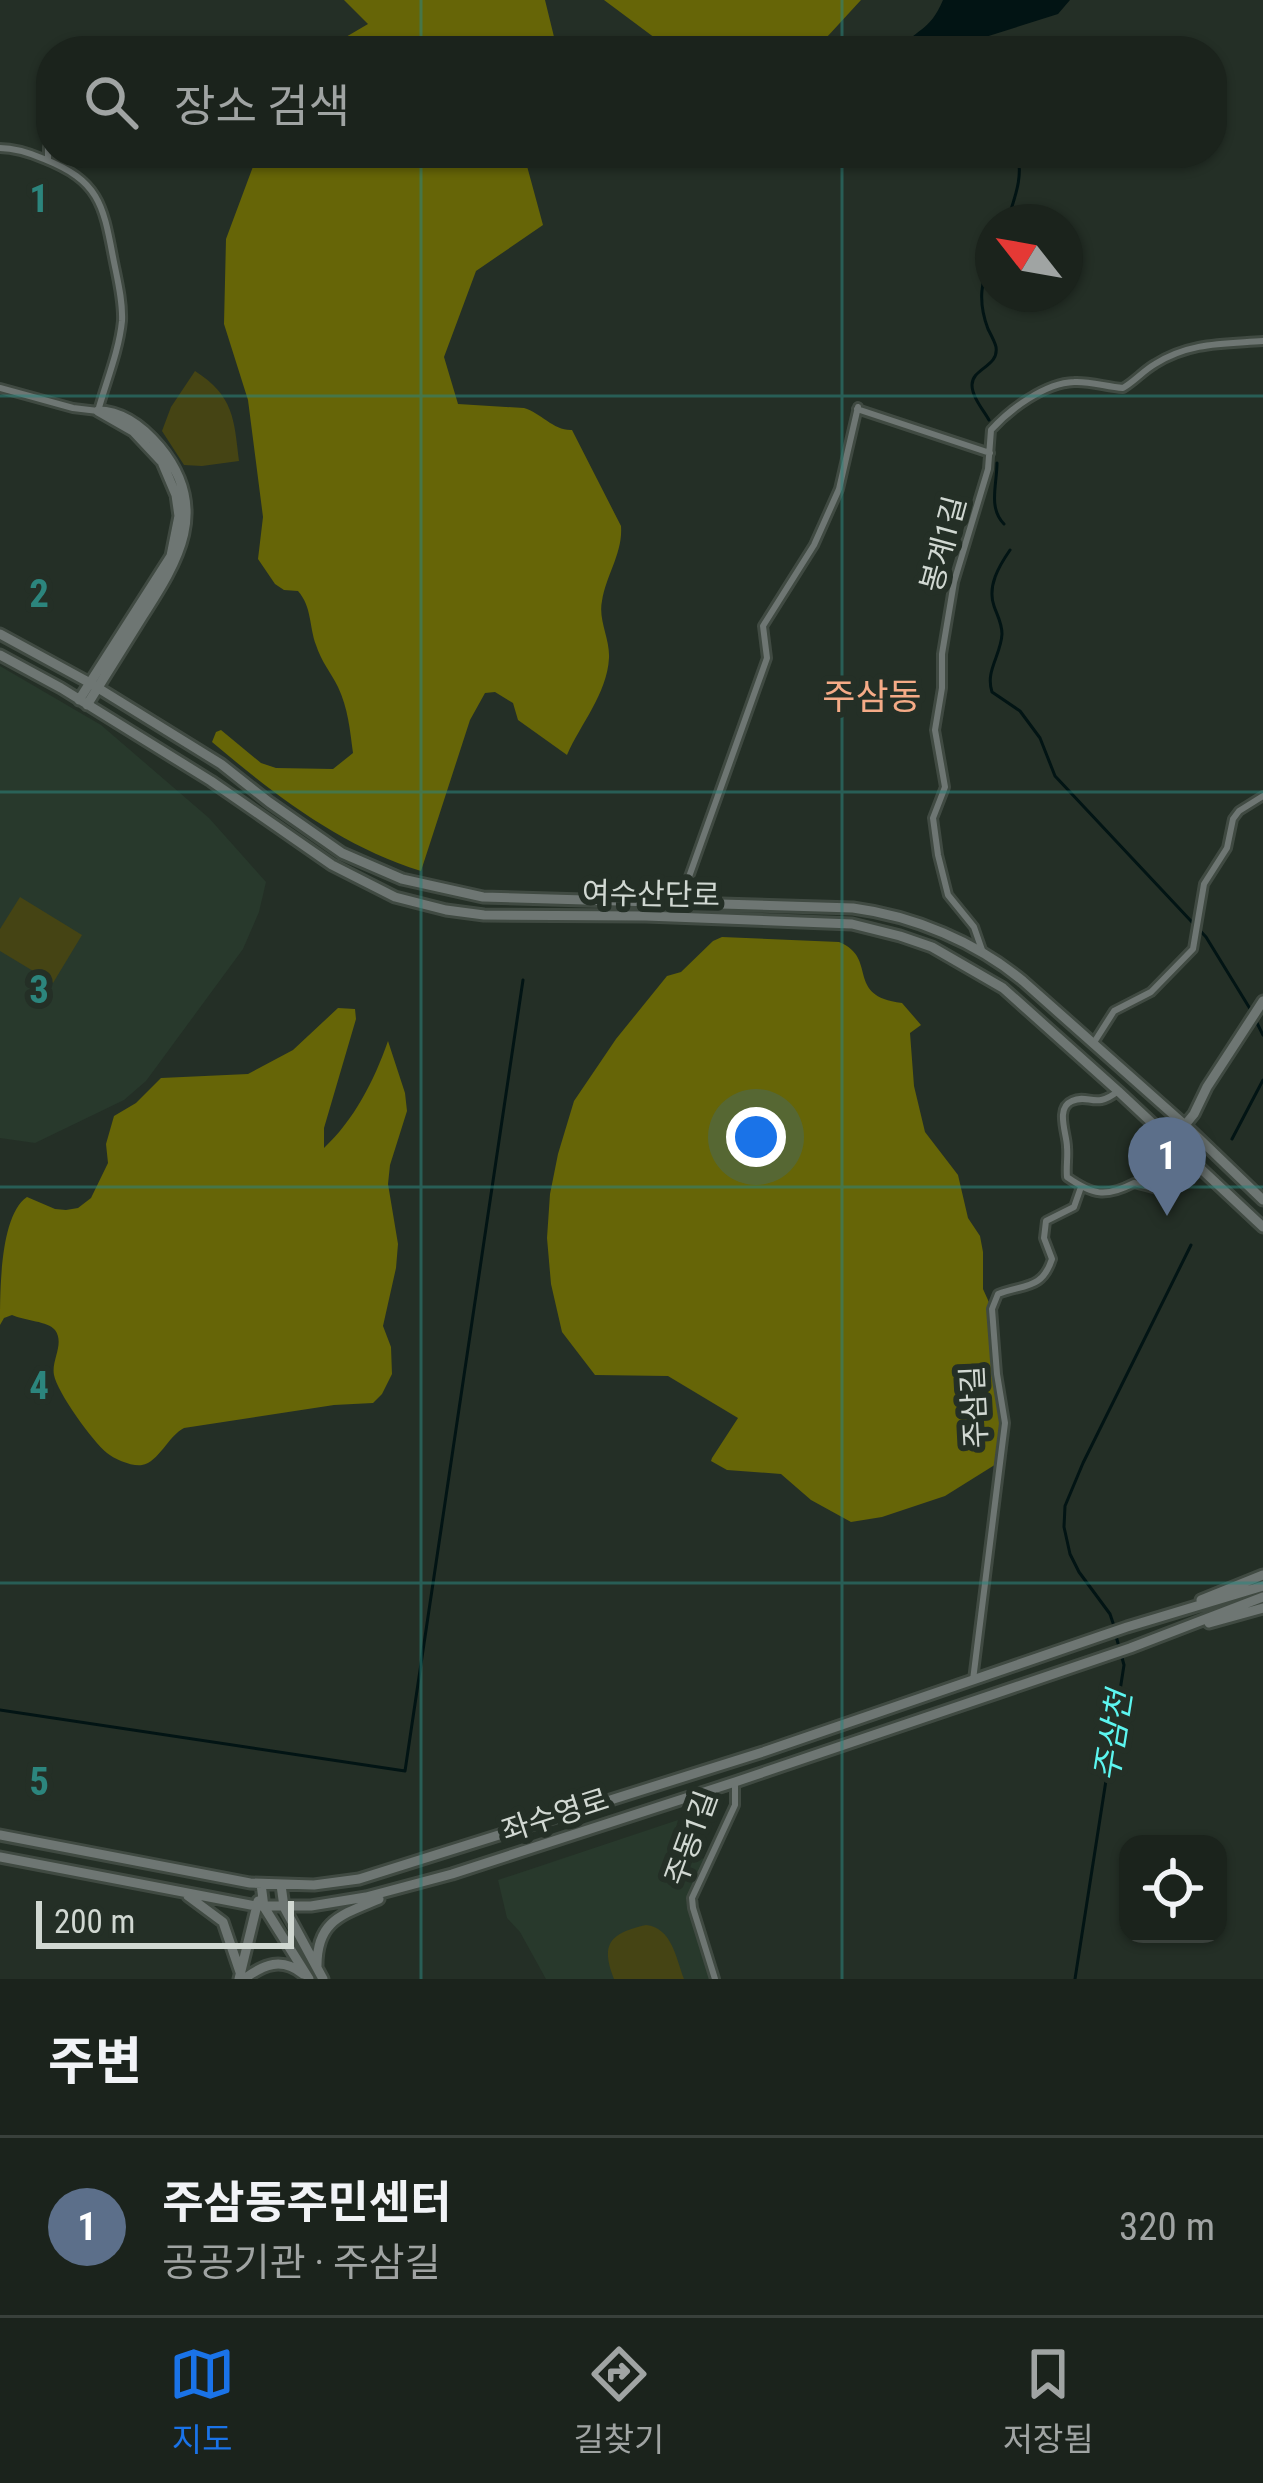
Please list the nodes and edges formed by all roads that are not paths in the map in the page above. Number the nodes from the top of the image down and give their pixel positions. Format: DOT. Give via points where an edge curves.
graph roads {
  1 [pos="0,148"];
  2 [pos="36,156"];
  3 [pos="63,168"];
  4 [pos="1263,341"];
  5 [pos="0,388"];
  6 [pos="98,410"];
  7 [pos="990,453"];
  8 [pos="0,634"];
  9 [pos="0,656"];
  10 [pos="94,685"];
  11 [pos="83,702"];
  12 [pos="1263,796"];
  13 [pos="680,902"];
  14 [pos="983,954"];
  15 [pos="974,969"];
  16 [pos="1261,1004"];
  17 [pos="1093,1044"];
  18 [pos="1118,1091"];
  19 [pos="1185,1125"];
  20 [pos="1171,1142"];
  21 [pos="1194,1163"];
  22 [pos="1081,1187"];
  23 [pos="1263,1199"];
  24 [pos="1263,1227"];
  25 [pos="1263,1575"];
  26 [pos="1263,1586"];
  27 [pos="1263,1597"];
  28 [pos="1186,1607"];
  29 [pos="1263,1608"];
  30 [pos="1192,1626"];
  31 [pos="973,1680"];
  32 [pos="735,1782"];
  33 [pos="0,1835"];
  34 [pos="0,1857"];
  35 [pos="261,1884"];
  36 [pos="281,1885"];
  37 [pos="397,1891"];
  38 [pos="183,1893"];
  39 [pos="260,1906"];
  40 [pos="284,1907"];
  41 [pos="317,1968"];
  42 [pos="241,1977"];
  43 [pos="308,1979"];
  44 [pos="323,1979"];
  45 [pos="716,1979"];
  1 -- 2 [label="street"];
  3 -- 6 [label="street" via="82,178 104,210 122,299"];
  4 -- 7 [label="street, 봉계1길" via="1219,341 1173,355 1123,388 1076,382 1044,389 993,427"];
  5 -- 6 [label="street"];
  6 -- 10 [label="street" via="124,417 161,448 187,518 166,580"];
  7 -- 13 [label="street, 여수산단로" via="857,408 839,489 763,626 767,658"];
  7 -- 14 [label="street, 봉계1길" via="945,636 935,730 945,787 933,818 948,895 974,927"];
  8 -- 10 [label="street, 여수산단로"];
  9 -- 11 [label="street, 여수산단로"];
  10 -- 11 [label="street"];
  10 -- 13 [label="street, 여수산단로" via="366,866 483,897"];
  11 -- 15 [label="street, 여수산단로" via="332,865 408,900 505,916 853,924 910,938"];
  12 -- 17 [label="street" via="1233,819 1227,848 1204,884 1193,950 1155,988 1114,1011"];
  13 -- 14 [label="street, 여수산단로" via="865,909"];
  14 -- 15 [label="street"];
  14 -- 17 [label="street, 여수산단로"];
  15 -- 18 [label="street, 여수산단로"];
  16 -- 19 [label="street"];
  17 -- 19 [label="street, 여수산단로"];
  18 -- 20 [label="street, 여수산단로"];
  18 -- 22 [label="street" via="1102,1101 1071,1101 1063,1112 1066,1175"];
  19 -- 20 [label="street"];
  19 -- 23 [label="street, 여수산단로"];
  20 -- 21 [label="street, 여수산단로"];
  21 -- 22 [label="street" via="1166,1191 1137,1183 1110,1194"];
  21 -- 24 [label="street, 여수산단로"];
  22 -- 31 [label="street, 주삼길" via="1074,1208 1046,1221 1052,1259 1045,1276 994,1300 1005,1423"];
  25 -- 28 [label="street"];
  26 -- 28 [label="street"];
  27 -- 30 [label="street"];
  28 -- 31 [label="street, 좌수영로"];
  29 -- 30 [label="street"];
  30 -- 32 [label="street, 좌수영로"];
  31 -- 36 [label="street, 좌수영로" via="409,1865 336,1883"];
  32 -- 37 [label="street, 좌수영로"];
  32 -- 45 [label="street, 주동1길" via="735,1805 692,1898"];
  33 -- 35 [label="street, 좌수영로"];
  34 -- 38 [label="street, 좌수영로"];
  35 -- 36 [label="street, 좌수영로"];
  35 -- 39 [label="street"];
  36 -- 40 [label="street"];
  37 -- 40 [label="street, 좌수영로"];
  37 -- 41 [label="street" via="331,1923 318,1944"];
  38 -- 39 [label="street, 좌수영로"];
  38 -- 42 [label="street" via="224,1922"];
  39 -- 40 [label="street, 좌수영로"];
  39 -- 42 [label="street"];
  39 -- 43 [label="street"];
  40 -- 41 [label="street"];
  41 -- 44 [label="street"];
  42 -- 43 [label="street" via="275,1964"];
}
